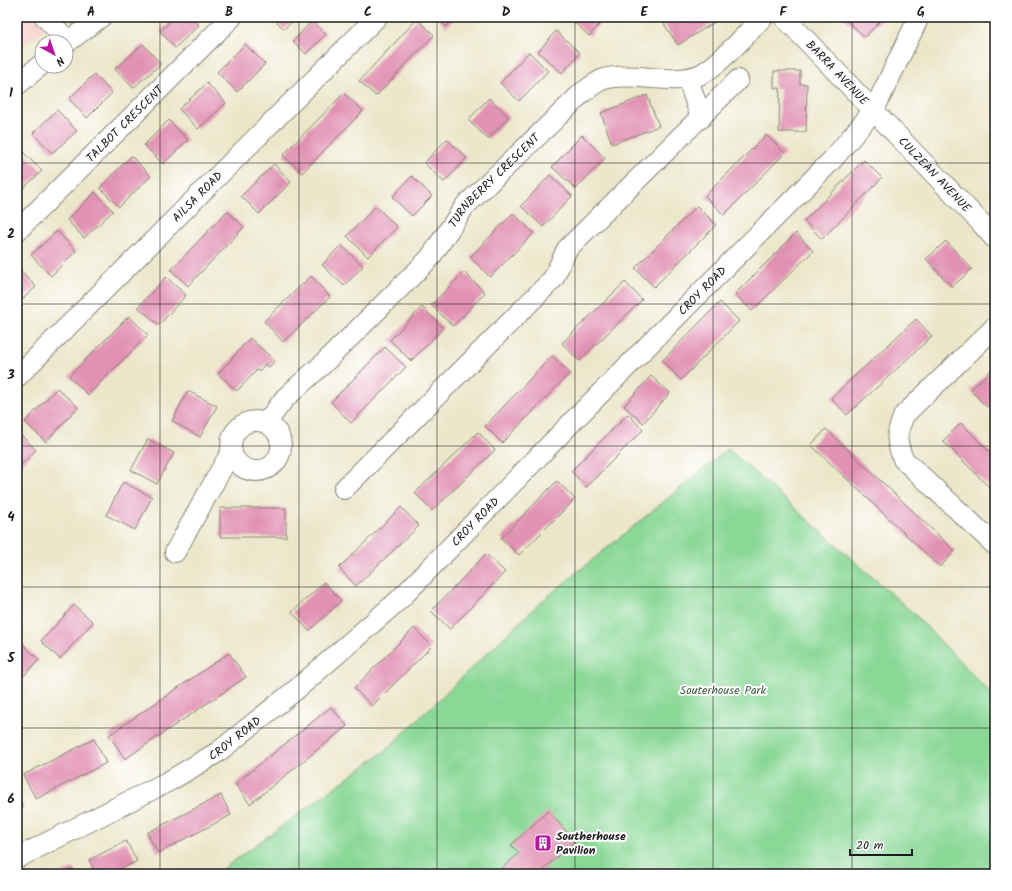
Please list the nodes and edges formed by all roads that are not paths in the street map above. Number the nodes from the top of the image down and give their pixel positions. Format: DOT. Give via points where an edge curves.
graph roads {
  1 [pos="45,17"];
  2 [pos="101,17"];
  3 [pos="232,17"];
  4 [pos="763,17"];
  5 [pos="784,17"];
  6 [pos="919,17"];
  7 [pos="369,20"];
  8 [pos="60,34"];
  9 [pos="74,37"];
  10 [pos="34,71"];
  11 [pos="688,79"];
  12 [pos="738,80"];
  13 [pos="17,85"];
  14 [pos="874,110"];
  15 [pos="701,118"];
  16 [pos="17,231"];
  17 [pos="995,239"];
  18 [pos="995,327"];
  19 [pos="17,377"];
  20 [pos="266,423"];
  21 [pos="231,452"];
  22 [pos="344,489"];
  23 [pos="995,545"];
  24 [pos="175,552"];
  25 [pos="17,858"];
  1 -- 8 [label="street"];
  2 -- 9 [label="street"];
  3 -- 16 [label="street, TALBOT CRESCENT"];
  4 -- 11 [label="street, TURNBERRY CRESCENT" via="718,62 701,75"];
  5 -- 14 [label="street, BARRA AVENUE"];
  6 -- 14 [label="street, CROY ROAD"];
  7 -- 19 [label="street, AILSA ROAD"];
  10 -- 13 [label="street"];
  11 -- 15 [label="street"];
  11 -- 20 [label="street, TURNBERRY CRESCENT" via="618,77 603,79 583,92 465,206 430,258 285,398"];
  12 -- 15 [label="street"];
  14 -- 17 [label="street, CULZEAN AVENUE"];
  14 -- 25 [label="street, CROY ROAD" via="828,165 400,599 338,654 218,752 171,780"];
  15 -- 22 [label="street" via="567,249 553,279"];
  18 -- 23 [label="street" via="904,414 897,444 903,459"];
  20 -- 21 [label="street" via="253,421 240,426 232,438"];
  20 -- 21 [label="street" via="277,432 282,445 275,464 263,471 249,471 237,464"];
  21 -- 24 [label="street"];
}
